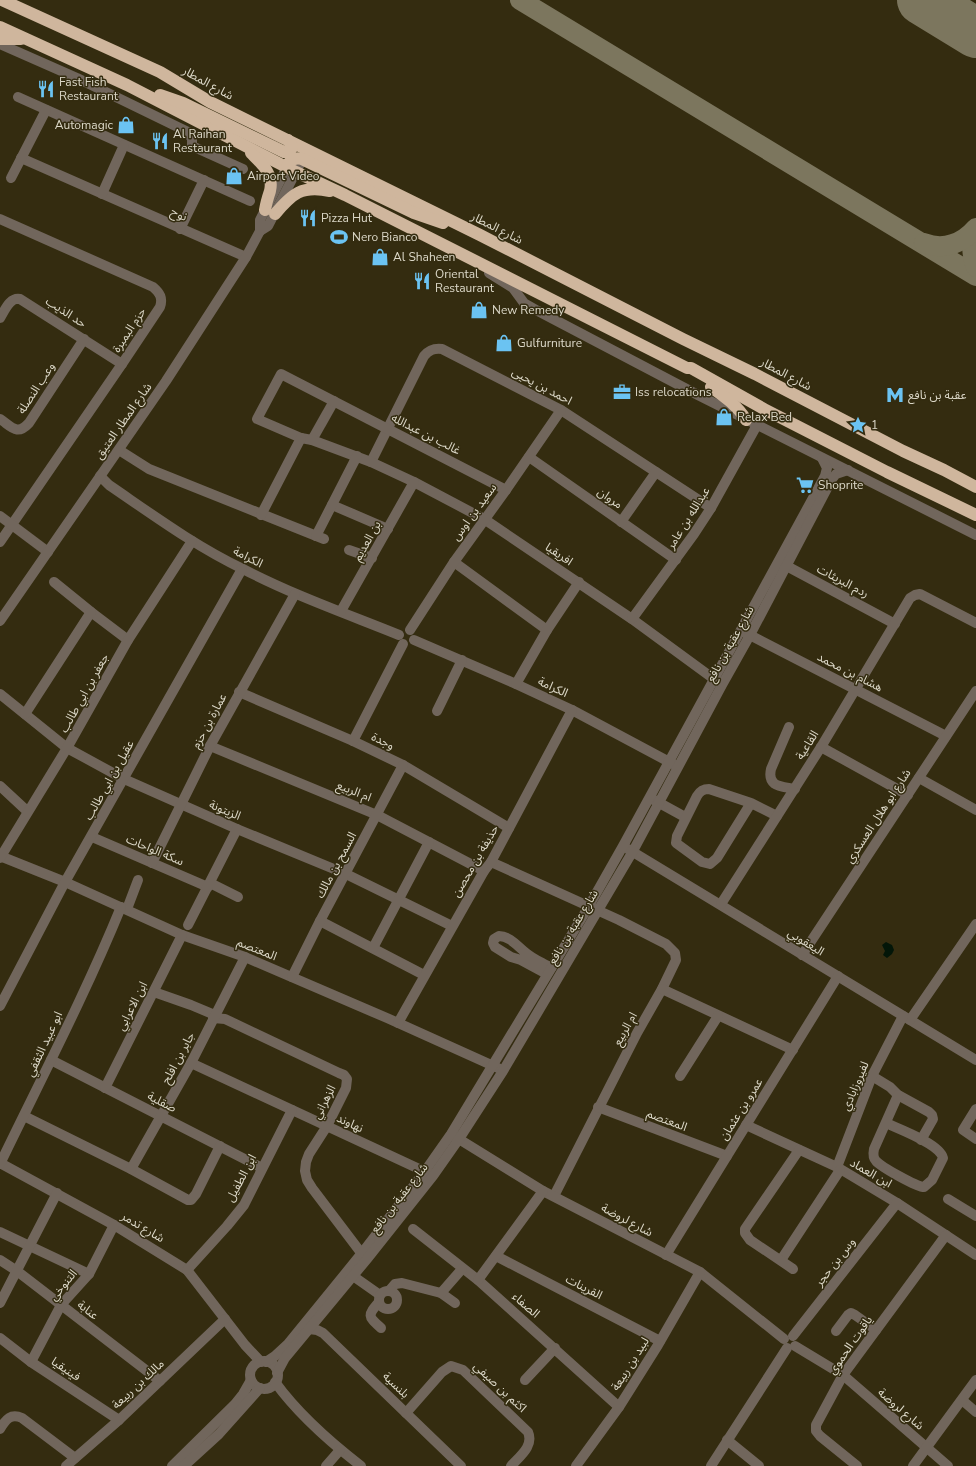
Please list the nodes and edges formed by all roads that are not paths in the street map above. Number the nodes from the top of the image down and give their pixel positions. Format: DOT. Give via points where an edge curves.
graph roads {
  1 [pos="2,0"];
  2 [pos="0,27"];
  3 [pos="0,39"];
  4 [pos="27,40"];
  5 [pos="0,44"];
  6 [pos="127,85"];
  7 [pos="18,97"];
  8 [pos="46,110"];
  9 [pos="288,140"];
  10 [pos="240,142"];
  11 [pos="124,145"];
  12 [pos="304,154"];
  13 [pos="21,158"];
  14 [pos="243,169"];
  15 [pos="291,170"];
  16 [pos="11,178"];
  17 [pos="204,180"];
  18 [pos="102,194"];
  19 [pos="345,194"];
  20 [pos="250,201"];
  21 [pos="270,212"];
  22 [pos="0,219"];
  23 [pos="180,229"];
  24 [pos="246,257"];
  25 [pos="483,264"];
  26 [pos="0,318"];
  27 [pos="84,339"];
  28 [pos="122,364"];
  29 [pos="687,368"];
  30 [pos="334,401"];
  31 [pos="561,410"];
  32 [pos="0,419"];
  33 [pos="257,419"];
  34 [pos="751,422"];
  35 [pos="388,429"];
  36 [pos="301,438"];
  37 [pos="312,440"];
  38 [pos="118,450"];
  39 [pos="357,456"];
  40 [pos="529,457"];
  41 [pos="822,458"];
  42 [pos="371,462"];
  43 [pos="848,470"];
  44 [pos="656,472"];
  45 [pos="100,476"];
  46 [pos="414,482"];
  47 [pos="976,487"];
  48 [pos="506,490"];
  49 [pos="332,505"];
  50 [pos="710,508"];
  51 [pos="261,515"];
  52 [pos="975,515"];
  53 [pos="0,516"];
  54 [pos="484,519"];
  55 [pos="621,522"];
  56 [pos="11,525"];
  57 [pos="388,529"];
  58 [pos="976,535"];
  59 [pos="192,541"];
  60 [pos="0,542"];
  61 [pos="349,550"];
  62 [pos="48,552"];
  63 [pos="372,558"];
  64 [pos="676,560"];
  65 [pos="454,562"];
  66 [pos="783,564"];
  67 [pos="242,569"];
  68 [pos="54,582"];
  69 [pos="578,582"];
  70 [pos="296,594"];
  71 [pos="341,611"];
  72 [pos="91,612"];
  73 [pos="632,619"];
  74 [pos="0,621"];
  75 [pos="976,623"];
  76 [pos="895,624"];
  77 [pos="547,630"];
  78 [pos="746,633"];
  79 [pos="412,635"];
  80 [pos="401,639"];
  81 [pos="128,640"];
  82 [pos="462,660"];
  83 [pos="717,682"];
  84 [pos="516,684"];
  85 [pos="856,690"];
  86 [pos="976,691"];
  87 [pos="239,692"];
  88 [pos="0,694"];
  89 [pos="572,710"];
  90 [pos="437,711"];
  91 [pos="25,714"];
  92 [pos="789,726"];
  93 [pos="946,736"];
  94 [pos="353,741"];
  95 [pos="210,746"];
  96 [pos="68,748"];
  97 [pos="821,748"];
  98 [pos="668,762"];
  99 [pos="403,765"];
  100 [pos="678,767"];
  101 [pos="919,778"];
  102 [pos="124,779"];
  103 [pos="0,786"];
  104 [pos="795,789"];
  105 [pos="908,795"];
  106 [pos="649,797"];
  107 [pos="659,802"];
  108 [pos="751,803"];
  109 [pos="180,805"];
  110 [pos="976,810"];
  111 [pos="27,811"];
  112 [pos="377,815"];
  113 [pos="777,816"];
  114 [pos="685,817"];
  115 [pos="509,828"];
  116 [pos="237,830"];
  117 [pos="92,837"];
  118 [pos="429,842"];
  119 [pos="623,846"];
  120 [pos="633,851"];
  121 [pos="0,856"];
  122 [pos="491,862"];
  123 [pos="152,863"];
  124 [pos="484,871"];
  125 [pos="346,874"];
  126 [pos="138,880"];
  127 [pos="65,882"];
  128 [pos="209,885"];
  129 [pos="238,897"];
  130 [pos="398,900"];
  131 [pos="721,904"];
  132 [pos="124,908"];
  133 [pos="593,908"];
  134 [pos="320,921"];
  135 [pos="976,924"];
  136 [pos="188,925"];
  137 [pos="452,926"];
  138 [pos="182,935"];
  139 [pos="373,948"];
  140 [pos="802,955"];
  141 [pos="245,957"];
  142 [pos="549,971"];
  143 [pos="424,975"];
  144 [pos="838,976"];
  145 [pos="292,977"];
  146 [pos="662,989"];
  147 [pos="154,992"];
  148 [pos="0,1006"];
  149 [pos="214,1016"];
  150 [pos="718,1016"];
  151 [pos="906,1018"];
  152 [pos="398,1024"];
  153 [pos="793,1050"];
  154 [pos="51,1060"];
  155 [pos="976,1060"];
  156 [pos="191,1063"];
  157 [pos="493,1066"];
  158 [pos="503,1071"];
  159 [pos="680,1076"];
  160 [pos="871,1079"];
  161 [pos="105,1088"];
  162 [pos="896,1093"];
  163 [pos="598,1107"];
  164 [pos="976,1109"];
  165 [pos="292,1110"];
  166 [pos="24,1116"];
  167 [pos="161,1116"];
  168 [pos="886,1123"];
  169 [pos="746,1125"];
  170 [pos="327,1126"];
  171 [pos="455,1137"];
  172 [pos="976,1138"];
  173 [pos="921,1140"];
  174 [pos="220,1146"];
  175 [pos="799,1150"];
  176 [pos="727,1156"];
  177 [pos="0,1164"];
  178 [pos="131,1168"];
  179 [pos="262,1168"];
  180 [pos="839,1168"];
  181 [pos="429,1173"];
  182 [pos="543,1191"];
  183 [pos="57,1193"];
  184 [pos="554,1196"];
  185 [pos="948,1199"];
  186 [pos="897,1203"];
  187 [pos="976,1216"];
  188 [pos="114,1225"];
  189 [pos="413,1229"];
  190 [pos="0,1232"];
  191 [pos="946,1235"];
  192 [pos="30,1246"];
  193 [pos="666,1255"];
  194 [pos="976,1255"];
  195 [pos="364,1256"];
  196 [pos="496,1256"];
  197 [pos="0,1260"];
  198 [pos="781,1260"];
  199 [pos="462,1269"];
  200 [pos="793,1269"];
  201 [pos="187,1270"];
  202 [pos="17,1271"];
  203 [pos="700,1272"];
  204 [pos="89,1274"];
  205 [pos="353,1276"];
  206 [pos="478,1280"];
  207 [pos="442,1293"];
  208 [pos="383,1296"];
  209 [pos="0,1303"];
  210 [pos="455,1303"];
  211 [pos="62,1305"];
  212 [pos="225,1319"];
  213 [pos="381,1328"];
  214 [pos="309,1329"];
  215 [pos="876,1330"];
  216 [pos="836,1331"];
  217 [pos="0,1338"];
  218 [pos="660,1341"];
  219 [pos="790,1342"];
  220 [pos="245,1345"];
  221 [pos="555,1348"];
  222 [pos="31,1362"];
  223 [pos="264,1362"];
  224 [pos="252,1369"];
  225 [pos="843,1375"];
  226 [pos="251,1380"];
  227 [pos="525,1380"];
  228 [pos="976,1380"];
  229 [pos="160,1381"];
  230 [pos="270,1383"];
  231 [pos="962,1400"];
  232 [pos="619,1407"];
  233 [pos="976,1412"];
  234 [pos="406,1413"];
  235 [pos="119,1420"];
  236 [pos="0,1429"];
  237 [pos="728,1440"];
  238 [pos="927,1448"];
  239 [pos="340,1450"];
  240 [pos="75,1458"];
  241 [pos="66,1466"];
  242 [pos="172,1466"];
  243 [pos="184,1466"];
  244 [pos="326,1466"];
  245 [pos="361,1466"];
  246 [pos="461,1466"];
  247 [pos="511,1466"];
  248 [pos="576,1466"];
  249 [pos="711,1466"];
  250 [pos="759,1466"];
  251 [pos="857,1466"];
  252 [pos="913,1466"];
  253 [pos="948,1466"];
  1 -- 9 [label="highway, شارع المطار" via="160,72 210,102"];
  2 -- 4 [label="highway"];
  3 -- 4 [label="highway"];
  4 -- 6 [label="highway"];
  5 -- 14 [label="street" via="188,132 192,146"];
  6 -- 9 [label="highway" via="183,103 285,152 292,148"];
  6 -- 10 [label="highway"];
  7 -- 8 [label="street"];
  8 -- 11 [label="street"];
  8 -- 13 [label="street"];
  9 -- 12 [label="highway, شارع المطار"];
  10 -- 15 [label="highway"];
  10 -- 21 [label="highway" via="263,165 270,176"];
  11 -- 17 [label="street"];
  11 -- 18 [label="street"];
  12 -- 15 [label="highway" via="292,159 289,163"];
  12 -- 47 [label="highway, شارع المطار" via="426,218 480,236"];
  13 -- 16 [label="street"];
  13 -- 18 [label="street, نوح"];
  15 -- 19 [label="highway"];
  15 -- 21 [label="street, شارع المطار العتيق"];
  17 -- 20 [label="street"];
  17 -- 23 [label="street"];
  18 -- 23 [label="street, نوح"];
  19 -- 21 [label="highway" via="303,190"];
  19 -- 25 [label="highway"];
  21 -- 24 [label="street, شارع المطار العتيق" via="260,220 260,231"];
  22 -- 28 [label="street, حزم البمبرة" via="153,287 158,292 161,296 160,307"];
  23 -- 24 [label="street, نوح"];
  24 -- 38 [label="street, شارع المطار العتيق"];
  25 -- 29 [label="highway"];
  25 -- 34 [label="street" via="486,271 513,288 529,306"];
  26 -- 27 [label="street, حد الذيب" via="12,300 20,299"];
  27 -- 28 [label="street, حد الذيب"];
  27 -- 32 [label="street, وعب النصلة" via="23,429 12,428"];
  28 -- 56 [label="street, حزم البمبرة"];
  29 -- 34 [label="highway" via="732,401"];
  29 -- 52 [label="highway"];
  30 -- 33 [label="street, غالب بن عبدالله" via="281,374"];
  30 -- 35 [label="street, غالب بن عبدالله"];
  30 -- 37 [label="street"];
  31 -- 35 [label="street, احمد بن يحيى" via="437,348 424,356"];
  31 -- 40 [label="street, سعيد بن اوس"];
  31 -- 44 [label="street, احمد بن يحيى"];
  33 -- 36 [label="street, افريقيا"];
  34 -- 41 [label="street"];
  34 -- 50 [label="street, عبدالله بن عامر"];
  35 -- 42 [label="street"];
  35 -- 48 [label="street, غالب بن عبدالله"];
  36 -- 37 [label="street, افريقيا"];
  36 -- 51 [label="street"];
  37 -- 39 [label="street, افريقيا"];
  38 -- 45 [label="street, شارع المطار العتيق"];
  38 -- 51 [label="street" via="149,469"];
  39 -- 42 [label="street, افريقيا"];
  39 -- 49 [label="street"];
  40 -- 48 [label="street, سعيد بن اوس"];
  40 -- 55 [label="street, مروان"];
  41 -- 43 [label="street"];
  41 -- 66 [label="street, شارع عقبة بن نافع" via="826,472"];
  42 -- 46 [label="street, افريقيا"];
  43 -- 58 [label="street"];
  43 -- 66 [label="street, شارع عقبة بن نافع" via="836,474 832,479"];
  44 -- 50 [label="street, احمد بن يحيى"];
  44 -- 55 [label="street"];
  45 -- 59 [label="street, الكرامة" via="109,485"];
  45 -- 62 [label="street, شارع المطار العتيق"];
  46 -- 54 [label="street, افريقيا"];
  46 -- 57 [label="street, بن العديم"];
  48 -- 54 [label="street, سعيد بن اوس"];
  49 -- 51 [label="street" via="320,538"];
  49 -- 57 [label="street"];
  50 -- 64 [label="street, عبدالله بن عامر"];
  53 -- 56 [label="street"];
  54 -- 65 [label="street, سعيد بن اوس"];
  54 -- 69 [label="street, افريقيا"];
  55 -- 64 [label="street, مروان"];
  56 -- 60 [label="street, حزم البمبرة"];
  56 -- 62 [label="street"];
  57 -- 63 [label="street, بن العديم"];
  59 -- 67 [label="street, الكرامة"];
  59 -- 81 [label="street, جعفر بن ابي طالب"];
  61 -- 63 [label="street"];
  62 -- 74 [label="street, شارع المطار العتيق"];
  63 -- 71 [label="street, بن العديم"];
  64 -- 73 [label="street, عبدالله بن عامر"];
  65 -- 77 [label="street"];
  65 -- 79 [label="street, سعيد بن اوس"];
  66 -- 76 [label="street, ردم البريثات"];
  66 -- 78 [label="street, شارع عقبة بن نافع"];
  67 -- 70 [label="street, الكرامة"];
  67 -- 102 [label="street, عقيل بن ابي طالب"];
  68 -- 72 [label="street"];
  69 -- 73 [label="street, افريقيا"];
  69 -- 77 [label="street"];
  70 -- 71 [label="street, الكرامة"];
  70 -- 87 [label="street, عمارة بن حزم"];
  71 -- 80 [label="street, الكرامة"];
  72 -- 81 [label="street"];
  72 -- 91 [label="street"];
  73 -- 83 [label="street, افريقيا"];
  75 -- 76 [label="street, القاعية" via="920,594 910,598"];
  76 -- 85 [label="street, القاعية"];
  77 -- 84 [label="street"];
  78 -- 83 [label="street, شارع عقبة بن نافع"];
  78 -- 85 [label="street, هشام بن محمد"];
  79 -- 80 [label="street" via="406,630 402,631"];
  79 -- 82 [label="street, الكرامة"];
  80 -- 94 [label="street"];
  81 -- 96 [label="street, جعفر بن ابي طالب"];
  82 -- 84 [label="street, الكرامة"];
  82 -- 90 [label="street"];
  83 -- 98 [label="street, شارع عقبة بن نافع"];
  83 -- 100 [label="street, شارع عقبة بن نافع"];
  84 -- 89 [label="street, الكرامة"];
  85 -- 93 [label="street, هشام بن محمد"];
  85 -- 97 [label="street, القاعية"];
  86 -- 93 [label="street, شارع ابو هلال العسكري"];
  87 -- 94 [label="street, وجدة"];
  87 -- 95 [label="street, عمارة بن حزم"];
  88 -- 91 [label="street, الزيتونة"];
  89 -- 98 [label="street, الكرامة"];
  89 -- 115 [label="street, حذيفة بن محصن"];
  91 -- 96 [label="street, الزيتونة"];
  92 -- 104 [label="street" via="769,776 775,785"];
  93 -- 101 [label="street, شارع ابو هلال العسكري"];
  94 -- 99 [label="street, وجدة"];
  95 -- 109 [label="street, عمارة بن حزم"];
  95 -- 112 [label="street, ام الربيع"];
  96 -- 102 [label="street, الزيتونة"];
  96 -- 111 [label="street, جعفر بن ابي طالب"];
  97 -- 104 [label="street, القاعية"];
  97 -- 105 [label="street"];
  98 -- 100 [label="street, الكرامة"];
  98 -- 106 [label="street, شارع عقبة بن نافع"];
  99 -- 112 [label="street, السمح بن مالك"];
  99 -- 115 [label="street, وجدة"];
  100 -- 107 [label="street, شارع عقبة بن نافع"];
  101 -- 105 [label="street, شارع ابو هلال العسكري"];
  101 -- 110 [label="street"];
  102 -- 109 [label="street, الزيتونة"];
  102 -- 117 [label="street, عقيل بن ابي طالب"];
  103 -- 111 [label="street"];
  104 -- 113 [label="street, القاعية"];
  105 -- 140 [label="street, شارع ابو هلال العسكري"];
  106 -- 107 [label="street"];
  106 -- 119 [label="street, شارع عقبة بن نافع"];
  107 -- 114 [label="street"];
  107 -- 120 [label="street, شارع عقبة بن نافع"];
  108 -- 113 [label="street"];
  108 -- 114 [label="street" via="705,789 699,793"];
  108 -- 114 [label="street" via="717,858 710,864 702,862 676,843"];
  109 -- 116 [label="street, الزيتونة"];
  109 -- 123 [label="street, عمارة بن حزم"];
  111 -- 121 [label="street, جعفر بن ابي طالب"];
  112 -- 118 [label="street, ام الربيع"];
  112 -- 125 [label="street, السمح بن مالك"];
  113 -- 131 [label="street, القاعية"];
  115 -- 122 [label="street, حذيفة بن محصن"];
  116 -- 125 [label="street, الزيتونة"];
  116 -- 128 [label="street"];
  117 -- 123 [label="street, سكة الواحات"];
  117 -- 127 [label="street, عقيل بن ابي طالب"];
  118 -- 124 [label="street, ام الربيع"];
  118 -- 130 [label="street"];
  119 -- 120 [label="street, اليعقوبي"];
  119 -- 133 [label="street, شارع عقبة بن نافع"];
  120 -- 131 [label="street, اليعقوبي"];
  120 -- 133 [label="street, شارع عقبة بن نافع"];
  121 -- 127 [label="street, المعتصم"];
  122 -- 124 [label="street, حذيفة بن محصن"];
  122 -- 133 [label="street, ام الربيع"];
  123 -- 128 [label="street, سكة الواحات"];
  124 -- 137 [label="street, حذيفة بن محصن"];
  125 -- 130 [label="street, الزيتونة"];
  125 -- 134 [label="street, السمح بن مالك"];
  126 -- 132 [label="street, ابو عبيد الثقفي"];
  127 -- 132 [label="street, المعتصم"];
  127 -- 148 [label="street, عقيل بن ابي طالب"];
  128 -- 129 [label="street, سكة الواحات"];
  128 -- 136 [label="street"];
  130 -- 137 [label="street, الزيتونة"];
  130 -- 139 [label="street"];
  131 -- 140 [label="street, اليعقوبي"];
  132 -- 138 [label="street, المعتصم"];
  132 -- 154 [label="street, ابو عبيد الثقفي"];
  133 -- 142 [label="street, شارع عقبة بن نافع"];
  133 -- 146 [label="street, ام الربيع" via="666,944 671,949 676,960"];
  133 -- 158 [label="street, شارع عقبة بن نافع"];
  134 -- 139 [label="street"];
  134 -- 145 [label="street, السمح بن مالك"];
  135 -- 151 [label="street, لفيروزابادي"];
  137 -- 143 [label="street, حذيفة بن محصن"];
  138 -- 141 [label="street, المعتصم"];
  138 -- 147 [label="street, ابن الاعرابي"];
  139 -- 143 [label="street"];
  140 -- 144 [label="street, اليعقوبي"];
  141 -- 145 [label="street, المعتصم"];
  141 -- 149 [label="street, جابر بن افلح"];
  142 -- 142 [label="street" via="504,936 494,939 494,945 511,957"];
  142 -- 157 [label="street, شارع عقبة بن نافع"];
  143 -- 152 [label="street, حذيفة بن محصن"];
  144 -- 151 [label="street, اليعقوبي"];
  144 -- 153 [label="street, عمرو بن عثمان"];
  145 -- 152 [label="street, المعتصم"];
  146 -- 150 [label="street"];
  146 -- 163 [label="street, ام الربيع"];
  147 -- 149 [label="street"];
  147 -- 161 [label="street, ابن الاعرابي"];
  149 -- 156 [label="street, جابر بن افلح"];
  149 -- 170 [label="street, الزهراني" via="344,1075 346,1088"];
  150 -- 153 [label="street"];
  150 -- 159 [label="street"];
  151 -- 155 [label="street, اليعقوبي"];
  151 -- 160 [label="street, لفيروزابادي"];
  152 -- 157 [label="street, المعتصم"];
  153 -- 169 [label="street, عمرو بن عثمان"];
  154 -- 161 [label="street, صقلية"];
  154 -- 166 [label="street, ابو عبيد الثقفي"];
  156 -- 165 [label="street, نهاوند"];
  156 -- 167 [label="street, جابر بن افلح"];
  157 -- 158 [label="street, المعتصم"];
  157 -- 171 [label="street, شارع عقبة بن نافع"];
  158 -- 171 [label="street, شارع عقبة بن نافع"];
  160 -- 162 [label="street" via="890,1087"];
  160 -- 180 [label="street, لفيروزابادي"];
  161 -- 167 [label="street, صقلية"];
  162 -- 168 [label="street"];
  162 -- 173 [label="street" via="932,1115 933,1119"];
  163 -- 176 [label="street, المعتصم"];
  163 -- 184 [label="street, ام الربيع"];
  164 -- 172 [label="street" via="963,1130"];
  165 -- 170 [label="street, نهاوند"];
  165 -- 179 [label="street, ابن الطفيل"];
  166 -- 177 [label="street, ابو عبيد الثقفي"];
  166 -- 178 [label="street"];
  167 -- 174 [label="street, صقلية"];
  167 -- 178 [label="street, جابر بن افلح"];
  168 -- 173 [label="street"];
  168 -- 173 [label="street" via="874,1149 874,1158 880,1165 924,1187 932,1180 943,1158 940,1152"];
  169 -- 175 [label="street, ابن العماد"];
  169 -- 176 [label="street, عمرو بن عثمان"];
  170 -- 181 [label="street, نهاوند"];
  170 -- 195 [label="street, الزهراني" via="309,1154 304,1171 312,1188"];
  171 -- 181 [label="street, شارع عقبة بن نافع"];
  171 -- 182 [label="street, شارع لروضة"];
  174 -- 178 [label="street" via="191,1200"];
  174 -- 179 [label="street, صقلية"];
  175 -- 180 [label="street, ابن العماد"];
  175 -- 198 [label="street" via="745,1229 750,1240"];
  176 -- 193 [label="street, عمرو بن عثمان"];
  177 -- 183 [label="street, شارع تدمر"];
  179 -- 201 [label="street, ابن الطفيل" via="244,1205"];
  180 -- 186 [label="street, ابن العماد"];
  180 -- 198 [label="street, لفيروزابادي"];
  181 -- 195 [label="street, شارع عقبة بن نافع"];
  182 -- 184 [label="street, شارع لروضة"];
  182 -- 196 [label="street"];
  183 -- 188 [label="street, شارع تدمر"];
  183 -- 192 [label="street"];
  184 -- 193 [label="street, شارع لروضة"];
  185 -- 187 [label="street"];
  186 -- 191 [label="street, ابن العماد"];
  186 -- 219 [label="street, وس بن حجر"];
  188 -- 201 [label="street, شارع تدمر"];
  188 -- 204 [label="street, التنوخي"];
  189 -- 199 [label="street, الصفاء"];
  190 -- 192 [label="street"];
  191 -- 194 [label="street, ابن العماد"];
  191 -- 215 [label="street, ياقوت الحموي"];
  192 -- 202 [label="street"];
  192 -- 204 [label="street"];
  193 -- 203 [label="street, شارع لروضة"];
  195 -- 205 [label="street, شارع عقبة بن نافع"];
  195 -- 223 [label="street, شارع عقبة بن نافع" via="288,1344"];
  196 -- 206 [label="street"];
  196 -- 218 [label="street, القرينات"];
  197 -- 202 [label="street, عنابة"];
  198 -- 200 [label="street"];
  199 -- 206 [label="street, الصفاء"];
  199 -- 207 [label="street"];
  201 -- 212 [label="street, شارع تدمر"];
  202 -- 209 [label="street"];
  202 -- 211 [label="street, عنابة"];
  203 -- 218 [label="street, لبيد بن ربيعة"];
  203 -- 219 [label="street, شارع لروضة"];
  204 -- 211 [label="street, التنوخي"];
  205 -- 208 [label="street"];
  205 -- 214 [label="street, شارع عقبة بن نافع"];
  206 -- 221 [label="street, الصفاء"];
  207 -- 208 [label="street" via="402,1283 395,1284"];
  207 -- 210 [label="street"];
  208 -- 213 [label="street" via="370,1312 371,1318"];
  211 -- 222 [label="street, التنوخي"];
  211 -- 229 [label="street, عنابة"];
  212 -- 220 [label="street, شارع تدمر"];
  212 -- 229 [label="street, مالك بن ربيعة"];
  214 -- 230 [label="street, شارع عقبة بن نافع" via="285,1358"];
  214 -- 234 [label="street, بلنسية" via="322,1333"];
  215 -- 216 [label="street" via="851,1313"];
  215 -- 225 [label="street, ياقوت الحموي"];
  217 -- 222 [label="street, فينيقيا"];
  218 -- 232 [label="street, لبيد بن ربيعة"];
  219 -- 225 [label="street, شارع لروضة"];
  219 -- 237 [label="street, وس بن حجر"];
  220 -- 223 [label="street, شارع تدمر"];
  220 -- 224 [label="street, شارع تدمر"];
  221 -- 227 [label="street"];
  221 -- 232 [label="street, الصفاء"];
  222 -- 235 [label="street, فينيقيا"];
  223 -- 224 [label="street" via="256,1364"];
  223 -- 230 [label="street" via="274,1366"];
  224 -- 226 [label="street"];
  225 -- 238 [label="street, شارع لروضة"];
  225 -- 251 [label="street, ياقوت الحموي" via="816,1425 816,1431"];
  226 -- 230 [label="street" via="253,1384"];
  226 -- 242 [label="street" via="235,1404"];
  228 -- 231 [label="street"];
  229 -- 235 [label="street, مالك بن ربيعة"];
  230 -- 239 [label="street"];
  230 -- 243 [label="street, شارع عقبة بن نافع"];
  231 -- 233 [label="street"];
  231 -- 238 [label="street"];
  232 -- 248 [label="street, لبيد بن ربيعة"];
  234 -- 246 [label="street, بلنسية"];
  234 -- 247 [label="street, اكثم بن صيفي" via="442,1372 451,1366 457,1367 528,1432 530,1443"];
  235 -- 240 [label="street, مالك بن ربيعة"];
  236 -- 240 [label="street" via="8,1418 18,1416"];
  237 -- 249 [label="street, وس بن حجر"];
  237 -- 250 [label="street"];
  238 -- 252 [label="street"];
  238 -- 253 [label="street, شارع لروضة"];
  239 -- 244 [label="street"];
  239 -- 245 [label="street"];
  240 -- 241 [label="street, مالك بن ربيعة"];
}
